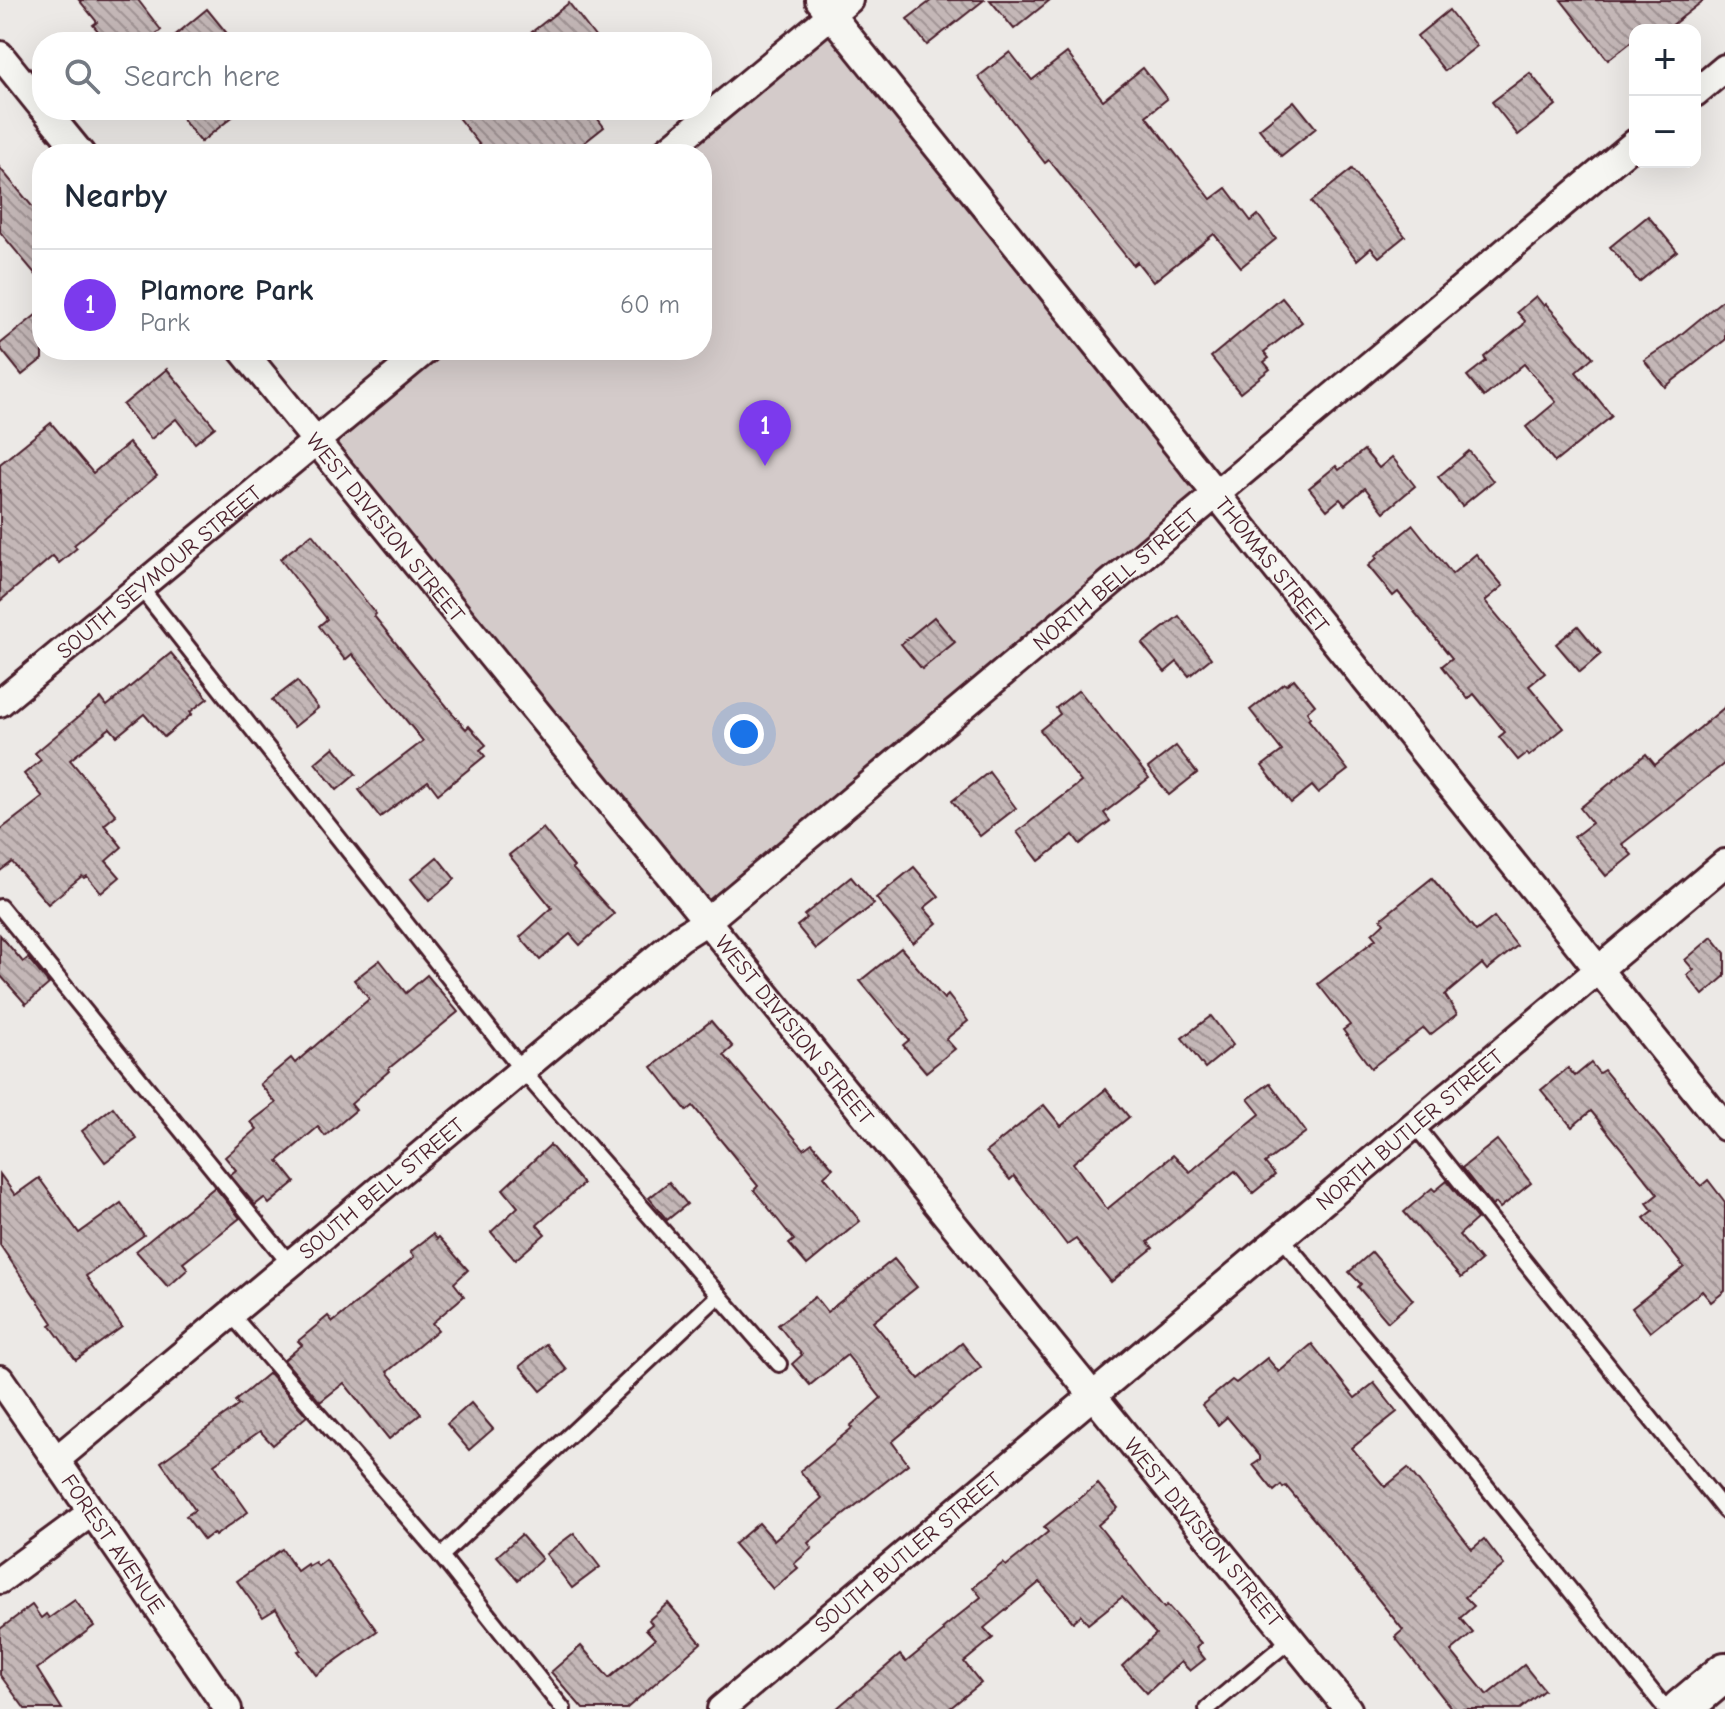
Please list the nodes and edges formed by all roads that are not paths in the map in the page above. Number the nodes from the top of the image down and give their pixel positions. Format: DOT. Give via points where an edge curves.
graph roads {
  1 [pos="833,5"];
  2 [pos="0,55"];
  3 [pos="1725,68"];
  4 [pos="1701,88"];
  5 [pos="32,94"];
  6 [pos="712,111"];
  7 [pos="53,120"];
  8 [pos="702,120"];
  9 [pos="73,144"];
  10 [pos="674,144"];
  11 [pos="1629,148"];
  12 [pos="250,360"];
  13 [pos="414,360"];
  14 [pos="317,441"];
  15 [pos="1217,494"];
  16 [pos="140,587"];
  17 [pos="0,703"];
  18 [pos="1725,863"];
  19 [pos="0,907"];
  20 [pos="707,921"];
  21 [pos="1598,969"];
  22 [pos="521,1069"];
  23 [pos="1414,1124"];
  24 [pos="1725,1127"];
  25 [pos="1281,1237"];
  26 [pos="290,1264"];
  27 [pos="719,1295"];
  28 [pos="230,1313"];
  29 [pos="779,1364"];
  30 [pos="0,1379"];
  31 [pos="1093,1395"];
  32 [pos="56,1460"];
  33 [pos="1725,1511"];
  34 [pos="92,1512"];
  35 [pos="441,1556"];
  36 [pos="0,1580"];
  37 [pos="1291,1639"];
  38 [pos="1725,1672"];
  39 [pos="228,1709"];
  40 [pos="563,1709"];
  41 [pos="721,1709"];
  42 [pos="1207,1709"];
  43 [pos="1348,1709"];
  44 [pos="1666,1709"];
  45 [pos="1681,1709"];
  1 -- 6 [label="street"];
  1 -- 15 [label="street, THOMAS STREET"];
  2 -- 5 [label="street"];
  3 -- 4 [label="street"];
  7 -- 9 [label="street"];
  8 -- 10 [label="street"];
  11 -- 15 [label="street, NORTH BELL STREET"];
  12 -- 14 [label="street, WEST DIVISION STREET"];
  13 -- 14 [label="street, SOUTH SEYMOUR STREET"];
  14 -- 16 [label="street, SOUTH SEYMOUR STREET"];
  14 -- 20 [label="street, WEST DIVISION STREET"];
  15 -- 20 [label="street, NORTH BELL STREET"];
  15 -- 21 [label="street, THOMAS STREET"];
  16 -- 17 [label="street, SOUTH SEYMOUR STREET"];
  16 -- 22 [label="lane"];
  18 -- 21 [label="street, NORTH BUTLER STREET"];
  19 -- 26 [label="lane"];
  20 -- 22 [label="street, SOUTH BELL STREET"];
  20 -- 31 [label="street, WEST DIVISION STREET"];
  21 -- 23 [label="street, NORTH BUTLER STREET"];
  21 -- 24 [label="street, THOMAS STREET"];
  22 -- 26 [label="street, SOUTH BELL STREET"];
  22 -- 27 [label="lane"];
  23 -- 25 [label="street, NORTH BUTLER STREET"];
  23 -- 33 [label="lane"];
  25 -- 31 [label="street, NORTH BUTLER STREET"];
  25 -- 44 [label="lane"];
  26 -- 28 [label="street, SOUTH BELL STREET"];
  27 -- 29 [label="lane"];
  27 -- 35 [label="lane"];
  28 -- 32 [label="street, SOUTH BELL STREET"];
  28 -- 35 [label="lane"];
  30 -- 32 [label="street, FOREST AVENUE"];
  31 -- 37 [label="street, WEST DIVISION STREET"];
  31 -- 41 [label="street, SOUTH BUTLER STREET"];
  32 -- 34 [label="street, FOREST AVENUE"];
  34 -- 36 [label="street"];
  34 -- 39 [label="street, FOREST AVENUE"];
  35 -- 40 [label="lane"];
  37 -- 42 [label="lane"];
  37 -- 43 [label="street, WEST DIVISION STREET"];
  38 -- 45 [label="street"];
}
